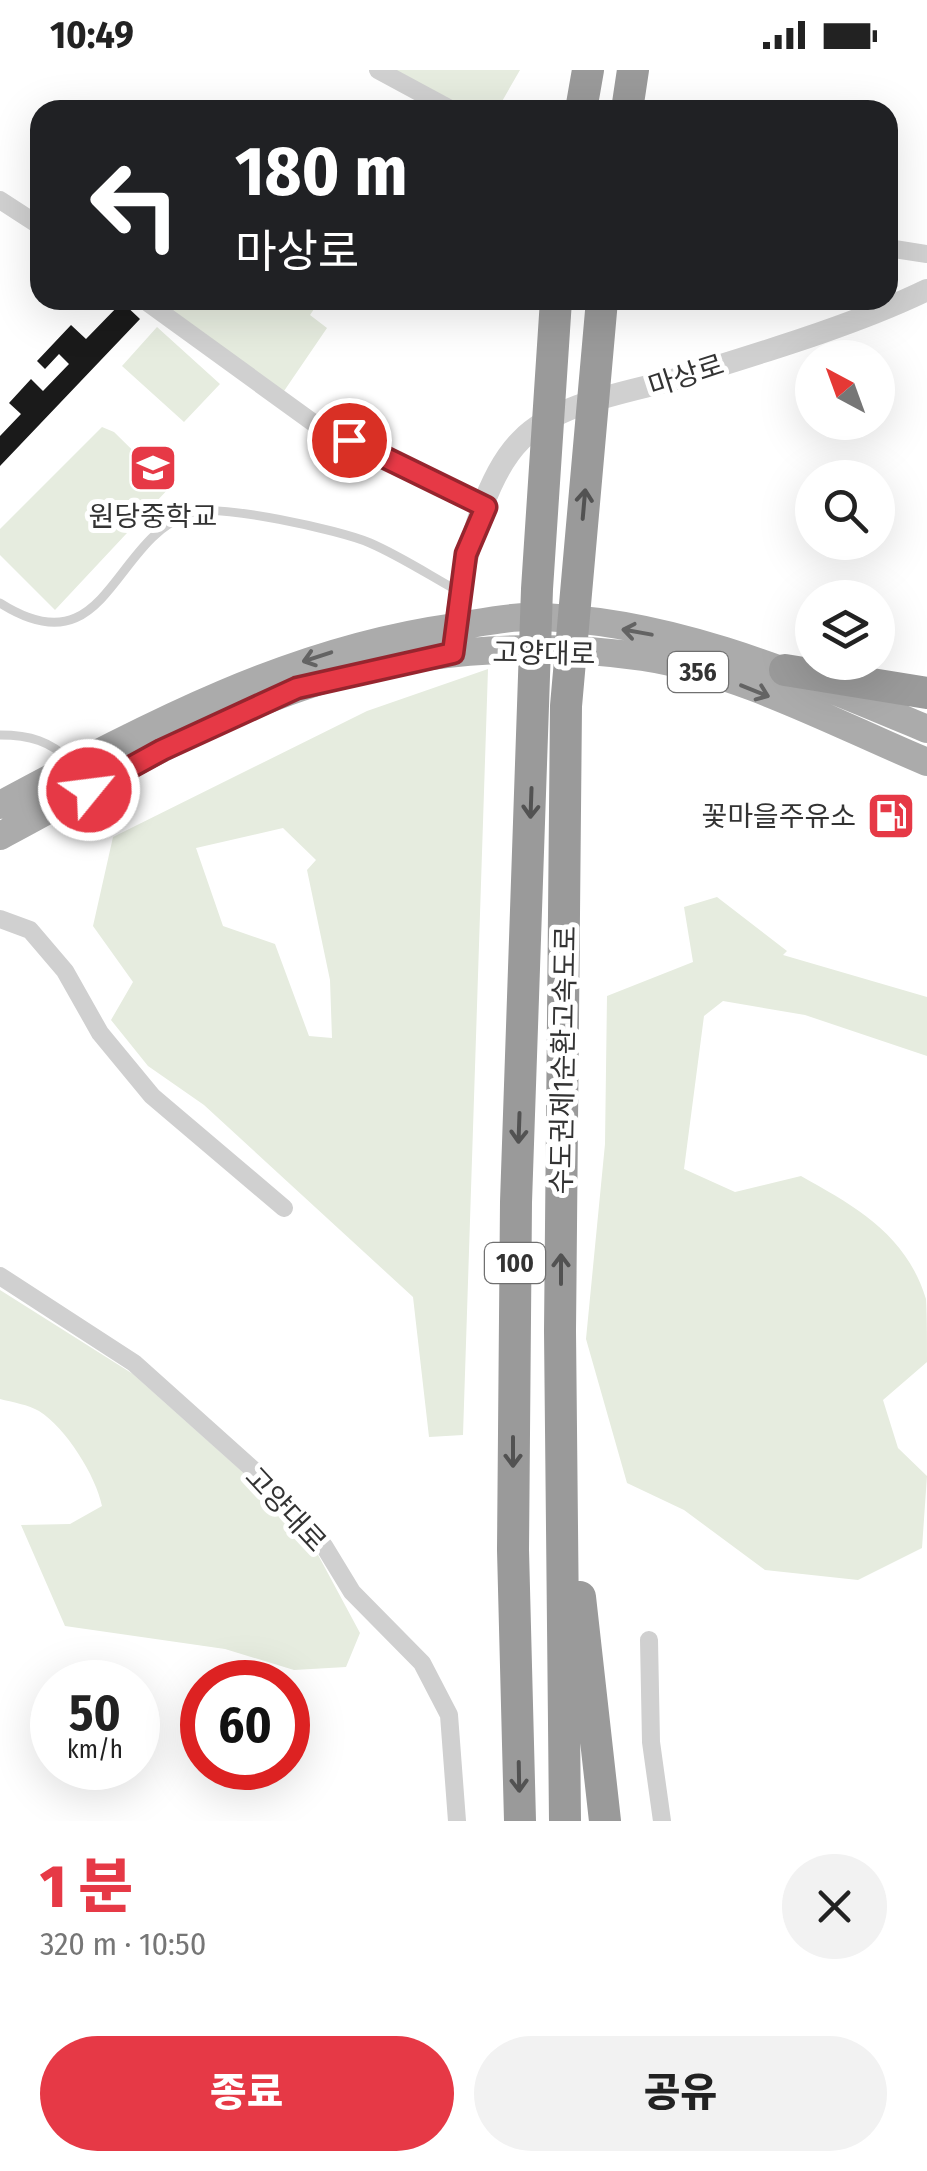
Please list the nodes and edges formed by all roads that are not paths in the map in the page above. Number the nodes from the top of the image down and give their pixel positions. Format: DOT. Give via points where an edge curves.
graph roads {
  1 [pos="378,70"];
  2 [pos="434,100"];
  3 [pos="0,200"];
  4 [pos="30,220"];
  5 [pos="898,250"];
  6 [pos="927,254"];
  7 [pos="927,290"];
  8 [pos="898,300"];
  9 [pos="158,310"];
  10 [pos="555,310"];
  11 [pos="601,310"];
  12 [pos="871,310"];
  13 [pos="486,507"];
  14 [pos="458,591"];
  15 [pos="0,603"];
  16 [pos="454,640"];
  17 [pos="784,670"];
  18 [pos="927,692"];
  19 [pos="550,706"];
  20 [pos="927,729"];
  21 [pos="0,735"];
  22 [pos="927,762"];
  23 [pos="79,763"];
  24 [pos="0,805"];
  25 [pos="0,836"];
  26 [pos="0,919"];
  27 [pos="284,1208"];
  28 [pos="0,1276"];
  29 [pos="560,1330"];
  30 [pos="648,1640"];
  31 [pos="457,1821"];
  32 [pos="520,1821"];
  33 [pos="565,1821"];
  34 [pos="605,1821"];
  35 [pos="662,1821"];
  1 -- 2 [label="street"];
  3 -- 4 [label="street"];
  5 -- 6 [label="street"];
  7 -- 8 [label="street, 마상로"];
  9 -- 13 [label="street" via="315,424"];
  10 -- 19 [label="highway, 수도권제1순환고속도로 / 100" via="543,468"];
  19 -- 11 [label="highway, 수도권제1순환고속도로 / 100, one-way"];
  12 -- 13 [label="street, 마상로" via="545,419 518,442"];
  13 -- 14 [label="street, 마상로"];
  14 -- 15 [label="lane" via="368,542 218,508 164,528 100,600 74,619 40,624"];
  14 -- 16 [label="street, 마상로"];
  17 -- 16 [label="main road, 고양대로 / 356, one-way" via="720,648 528,617"];
  16 -- 22 [label="main road, 고양대로 / 356, one-way" via="644,658 722,678"];
  16 -- 23 [label="main road, 고양대로 / 356, one-way" via="393,636 288,666 151,723"];
  16 -- 25 [label="main road, 고양대로 / 356" via="297,688"];
  17 -- 18 [label="highway"];
  17 -- 20 [label="main road, 고양대로 / 356"];
  29 -- 19 [label="highway, 수도권제1순환고속도로 / 100, one-way"];
  19 -- 32 [label="highway, 수도권제1순환고속도로 / 100, one-way" via="514,1343"];
  21 -- 23 [label="lane" via="36,738"];
  23 -- 24 [label="main road, 고양대로 / 356"];
  26 -- 27 [label="street" via="30,930 65,971 100,1034 152,1096"];
  28 -- 31 [label="street, 고양대로" via="134,1364 268,1482 324,1546 352,1592 422,1663 449,1716"];
  29 -- 33 [label="highway, 수도권제1순환고속도로 / 100"];
  29 -- 34 [label="highway" via="577,1456 580,1601"];
  30 -- 35 [label="street"];
}
